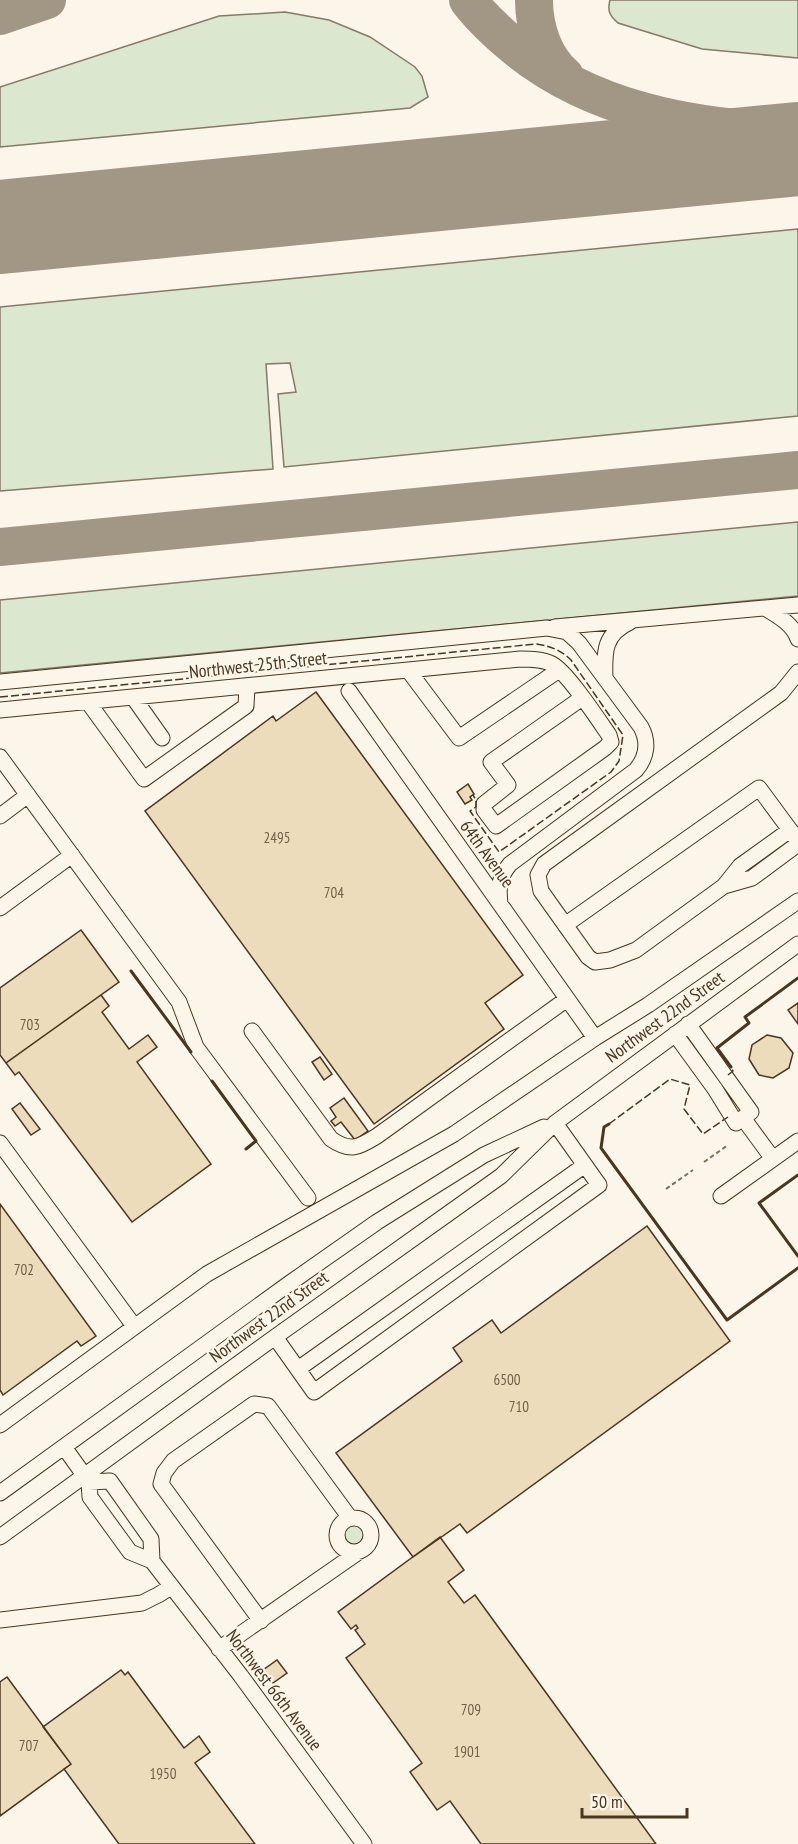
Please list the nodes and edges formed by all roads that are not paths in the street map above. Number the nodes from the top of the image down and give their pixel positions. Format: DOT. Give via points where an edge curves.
graph roads {
  1 [pos="798,605"];
  2 [pos="765,608"];
  3 [pos="636,620"];
  4 [pos="546,628"];
  5 [pos="798,639"];
  6 [pos="408,670"];
  7 [pos="559,670"];
  8 [pos="798,672"];
  9 [pos="605,678"];
  10 [pos="0,682"];
  11 [pos="247,686"];
  12 [pos="349,691"];
  13 [pos="133,697"];
  14 [pos="582,698"];
  15 [pos="88,702"];
  16 [pos="0,710"];
  17 [pos="162,738"];
  18 [pos="0,757"];
  19 [pos="28,795"];
  20 [pos="0,816"];
  21 [pos="794,835"];
  22 [pos="798,844"];
  23 [pos="72,855"];
  24 [pos="724,886"];
  25 [pos="798,901"];
  26 [pos="500,904"];
  27 [pos="0,908"];
  28 [pos="565,925"];
  29 [pos="798,944"];
  30 [pos="567,999"];
  31 [pos="688,1024"];
  32 [pos="252,1031"];
  33 [pos="675,1034"];
  34 [pos="595,1038"];
  35 [pos="743,1118"];
  36 [pos="555,1123"];
  37 [pos="798,1141"];
  38 [pos="0,1143"];
  39 [pos="773,1159"];
  40 [pos="585,1165"];
  41 [pos="721,1196"];
  42 [pos="308,1198"];
  43 [pos="134,1326"];
  44 [pos="274,1337"];
  45 [pos="298,1369"];
  46 [pos="0,1425"];
  47 [pos="64,1447"];
  48 [pos="87,1478"];
  49 [pos="0,1493"];
  50 [pos="350,1518"];
  51 [pos="0,1537"];
  52 [pos="357,1553"];
  53 [pos="152,1561"];
  54 [pos="171,1587"];
  55 [pos="0,1620"];
  56 [pos="261,1621"];
  57 [pos="219,1649"];
  58 [pos="364,1844"];
  1 -- 2 [label="street"];
  2 -- 3 [label="street"];
  2 -- 5 [label="street" via="786,622"];
  3 -- 4 [label="street"];
  3 -- 9 [label="street" via="609,639 604,658"];
  4 -- 9 [label="street" via="573,636"];
  4 -- 10 [label="street"];
  6 -- 7 [label="street, Northwest 25th Street" via="520,659 544,661"];
  6 -- 7 [label="street" via="459,738"];
  6 -- 11 [label="street, Northwest 25th Street"];
  7 -- 14 [label="street"];
  8 -- 28 [label="street" via="781,693 544,864 538,875 541,891"];
  9 -- 26 [label="street" via="644,732 642,761 631,774 515,858 500,878"];
  11 -- 13 [label="street, Northwest 25th Street"];
  11 -- 15 [label="street" via="246,706 144,779"];
  12 -- 26 [label="street, 64th Avenue"];
  13 -- 15 [label="street, Northwest 25th Street"];
  13 -- 17 [label="street"];
  14 -- 14 [label="street" via="611,742 496,826 484,804 508,785 492,762"];
  15 -- 16 [label="street, Northwest 25th Street"];
  18 -- 19 [label="street"];
  19 -- 20 [label="street"];
  19 -- 23 [label="street"];
  21 -- 24 [label="street" via="740,866"];
  21 -- 28 [label="street" via="759,788"];
  22 -- 24 [label="street" via="752,878"];
  23 -- 27 [label="street"];
  23 -- 42 [label="street" via="179,1002 196,1047"];
  24 -- 28 [label="street" via="636,950 610,960 595,962 588,957"];
  25 -- 34 [label="street"];
  26 -- 30 [label="street, 64th Avenue"];
  29 -- 31 [label="street, Northwest 22nd Street"];
  30 -- 32 [label="street" via="377,1136 351,1148 331,1139"];
  30 -- 34 [label="street, 64th Avenue"];
  31 -- 33 [label="street, Northwest 22nd Street"];
  31 -- 35 [label="street" via="751,1112"];
  33 -- 35 [label="street" via="736,1123"];
  33 -- 36 [label="street, Northwest 22nd Street"];
  34 -- 43 [label="street" via="454,1134 215,1269"];
  35 -- 39 [label="street"];
  36 -- 40 [label="street"];
  36 -- 44 [label="street, Northwest 22nd Street" via="501,1176"];
  36 -- 47 [label="street, Northwest 22nd Street" via="484,1155 377,1222"];
  37 -- 39 [label="street"];
  38 -- 43 [label="street"];
  39 -- 41 [label="street"];
  40 -- 45 [label="street"];
  40 -- 45 [label="street" via="599,1185 314,1392"];
  43 -- 46 [label="street"];
  44 -- 45 [label="street"];
  44 -- 48 [label="street, Northwest 22nd Street"];
  47 -- 48 [label="street, Northwest 66th Avenue"];
  47 -- 49 [label="street, Northwest 22nd Street"];
  48 -- 51 [label="street, Northwest 22nd Street"];
  48 -- 53 [label="street, Northwest 66th Avenue" via="90,1497 130,1552"];
  48 -- 53 [label="street, Northwest 66th Avenue" via="110,1480 151,1539"];
  50 -- 52 [label="street" via="341,1524 337,1540 344,1549"];
  50 -- 52 [label="street" via="362,1519 372,1533 369,1544"];
  50 -- 56 [label="street" via="268,1406 254,1404 173,1461 161,1485"];
  52 -- 56 [label="street"];
  53 -- 54 [label="street, Northwest 66th Avenue"];
  54 -- 55 [label="street" via="142,1603"];
  54 -- 57 [label="street, Northwest 66th Avenue"];
  56 -- 57 [label="street"];
  57 -- 58 [label="street, Northwest 66th Avenue"];
}
